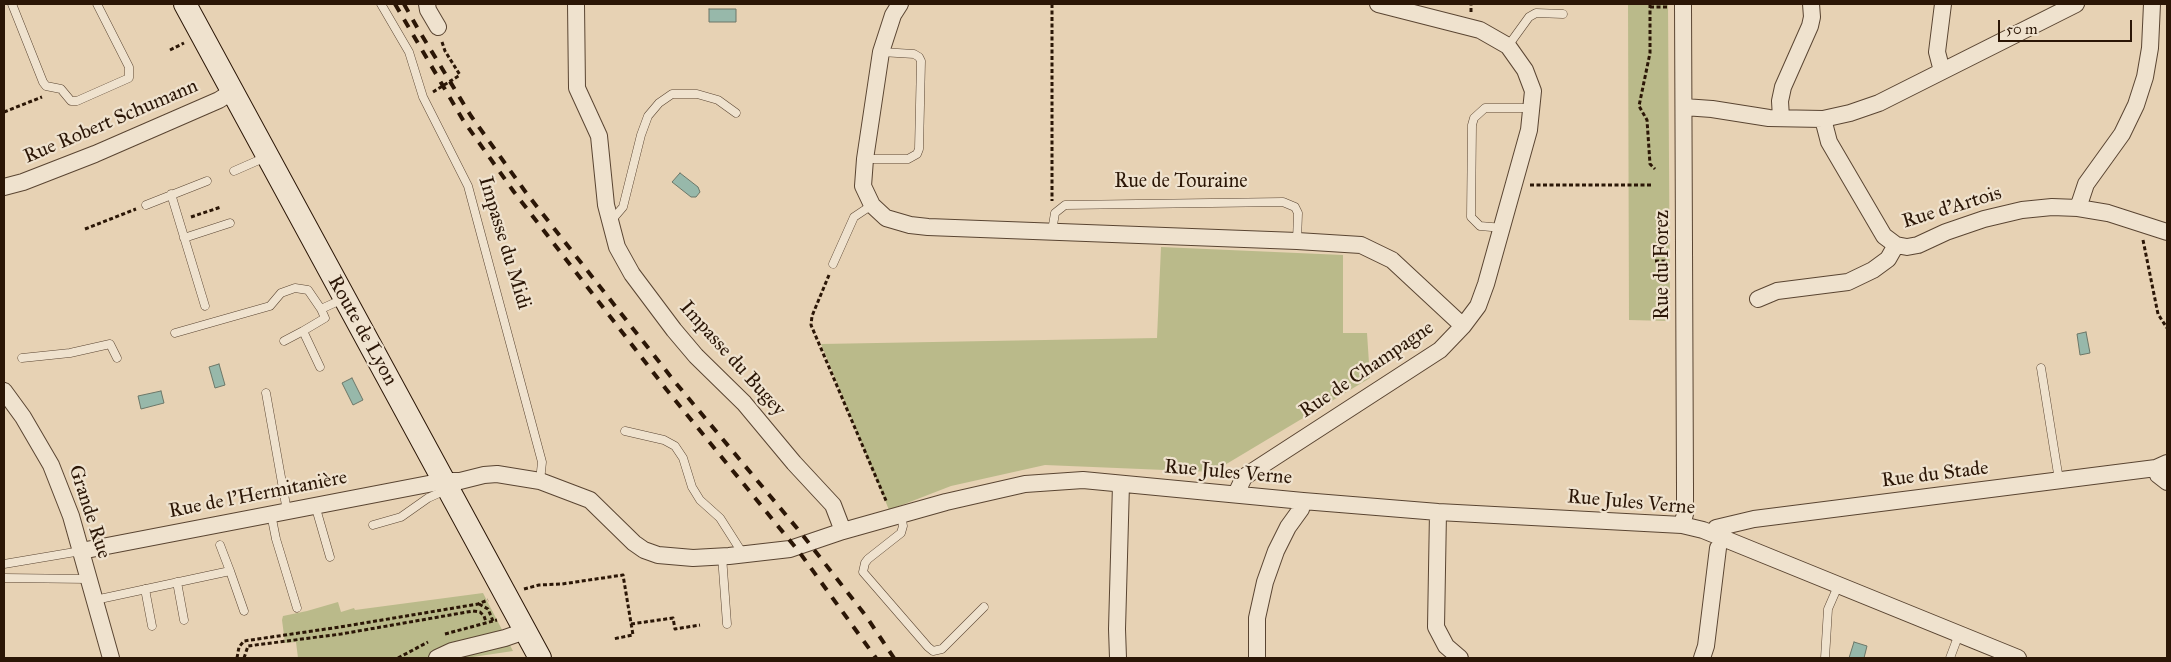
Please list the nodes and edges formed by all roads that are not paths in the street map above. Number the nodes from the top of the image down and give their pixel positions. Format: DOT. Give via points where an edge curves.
graph roads {
  1 [pos="12,4"];
  2 [pos="97,4"];
  3 [pos="185,4"];
  4 [pos="382,4"];
  5 [pos="427,4"];
  6 [pos="576,4"];
  7 [pos="900,4"];
  8 [pos="1378,4"];
  9 [pos="1811,4"];
  10 [pos="1943,4"];
  11 [pos="2076,4"];
  12 [pos="2152,4"];
  13 [pos="1677,6"];
  14 [pos="1563,14"];
  15 [pos="438,27"];
  16 [pos="1508,46"];
  17 [pos="881,52"];
  18 [pos="1942,71"];
  19 [pos="233,91"];
  20 [pos="1684,107"];
  21 [pos="1532,108"];
  22 [pos="736,113"];
  23 [pos="1781,118"];
  24 [pos="1823,119"];
  25 [pos="268,156"];
  26 [pos="865,159"];
  27 [pos="234,171"];
  28 [pos="207,181"];
  29 [pos="4,186"];
  30 [pos="171,194"];
  31 [pos="146,205"];
  32 [pos="872,205"];
  33 [pos="2078,208"];
  34 [pos="610,222"];
  35 [pos="230,223"];
  36 [pos="1503,228"];
  37 [pos="1052,231"];
  38 [pos="2167,232"];
  39 [pos="184,238"];
  40 [pos="1297,241"];
  41 [pos="1896,245"];
  42 [pos="833,264"];
  43 [pos="344,298"];
  44 [pos="1758,299"];
  45 [pos="205,306"];
  46 [pos="321,310"];
  47 [pos="1464,326"];
  48 [pos="303,331"];
  49 [pos="175,332"];
  50 [pos="284,341"];
  51 [pos="22,358"];
  52 [pos="117,358"];
  53 [pos="320,367"];
  54 [pos="2042,368"];
  55 [pos="4,391"];
  56 [pos="266,393"];
  57 [pos="626,431"];
  58 [pos="2162,466"];
  59 [pos="2059,480"];
  60 [pos="540,481"];
  61 [pos="2167,482"];
  62 [pos="1120,484"];
  63 [pos="446,485"];
  64 [pos="1236,494"];
  65 [pos="1302,501"];
  66 [pos="316,505"];
  67 [pos="1438,512"];
  68 [pos="279,513"];
  69 [pos="897,516"];
  70 [pos="373,525"];
  71 [pos="1682,525"];
  72 [pos="844,531"];
  73 [pos="1716,541"];
  74 [pos="220,545"];
  75 [pos="81,551"];
  76 [pos="744,554"];
  77 [pos="722,556"];
  78 [pos="330,557"];
  79 [pos="4,564"];
  80 [pos="230,571"];
  81 [pos="4,578"];
  82 [pos="89,579"];
  83 [pos="177,582"];
  84 [pos="1838,586"];
  85 [pos="145,589"];
  86 [pos="95,600"];
  87 [pos="984,607"];
  88 [pos="297,608"];
  89 [pos="244,611"];
  90 [pos="184,620"];
  91 [pos="728,624"];
  92 [pos="152,626"];
  93 [pos="525,631"];
  94 [pos="1958,634"];
  95 [pos="111,658"];
  96 [pos="437,658"];
  97 [pos="540,658"];
  98 [pos="1118,658"];
  99 [pos="1257,658"];
  100 [pos="1460,658"];
  101 [pos="1702,658"];
  102 [pos="1825,658"];
  103 [pos="1950,658"];
  104 [pos="2018,658"];
  1 -- 2 [label="lane" via="43,82 51,88 58,87 71,101 129,78 129,67"];
  3 -- 19 [label="main road, Route de Lyon"];
  4 -- 60 [label="lane, Impasse du Midi" via="410,52 423,97 468,186 542,462"];
  5 -- 15 [label="street"];
  6 -- 34 [label="street, Impasse du Bugey" via="577,88 599,136"];
  7 -- 17 [label="street"];
  8 -- 16 [label="street, Rue de Champagne" via="1480,30"];
  9 -- 23 [label="street" via="1810,26 1783,87"];
  10 -- 18 [label="street" via="1937,52"];
  11 -- 18 [label="street"];
  12 -- 33 [label="street" via="2150,48 2136,105 2122,134 2086,184"];
  13 -- 20 [label="street, Rue du Forez"];
  14 -- 16 [label="lane" via="1536,13 1529,17"];
  16 -- 21 [label="street, Rue de Champagne" via="1525,70 1533,91"];
  17 -- 26 [label="street"];
  17 -- 26 [label="lane" via="914,54 921,61 919,149 908,159"];
  18 -- 24 [label="street" via="1879,103"];
  19 -- 25 [label="main road, Route de Lyon"];
  19 -- 29 [label="street, Rue Robert Schumann" via="95,154 23,182"];
  20 -- 23 [label="street"];
  20 -- 71 [label="street, Rue du Forez" via="1685,514"];
  21 -- 36 [label="street, Rue de Champagne"];
  21 -- 36 [label="lane" via="1485,108 1474,118 1472,125 1471,217 1480,226"];
  22 -- 34 [label="lane" via="718,100 697,94 672,94 659,103 648,116 640,135 621,211"];
  23 -- 24 [label="street"];
  24 -- 41 [label="street, Rue d'Artois" via="1829,142 1884,236"];
  25 -- 27 [label="lane"];
  25 -- 43 [label="main road, Route de Lyon"];
  26 -- 32 [label="street" via="863,186"];
  28 -- 30 [label="lane"];
  30 -- 31 [label="lane"];
  30 -- 39 [label="lane"];
  32 -- 37 [label="street" via="886,218 910,225"];
  32 -- 42 [label="lane" via="854,217"];
  33 -- 38 [label="street, Rue d'Artois" via="2108,213"];
  33 -- 41 [label="street, Rue d'Artois" via="2022,210 1984,219 1918,245"];
  34 -- 72 [label="street, Impasse du Bugey" via="622,258 674,330 744,403 827,498 836,510"];
  35 -- 39 [label="lane"];
  36 -- 47 [label="street, Rue de Champagne" via="1478,306"];
  37 -- 40 [label="street"];
  37 -- 40 [label="lane, Rue de Touraine" via="1058,209 1072,204 1283,202 1298,213"];
  39 -- 45 [label="lane"];
  40 -- 47 [label="street" via="1352,244 1376,251 1392,260"];
  41 -- 44 [label="street, Rue d'Artois" via="1888,259 1848,282 1777,290"];
  43 -- 46 [label="lane"];
  43 -- 63 [label="main road, Route de Lyon"];
  46 -- 48 [label="lane" via="325,318"];
  46 -- 49 [label="lane" via="308,290 295,288 282,292 270,306"];
  47 -- 64 [label="street, Rue de Champagne" via="1440,350 1244,477"];
  48 -- 50 [label="lane"];
  48 -- 53 [label="lane"];
  51 -- 52 [label="lane" via="70,353 110,344"];
  54 -- 59 [label="lane"];
  55 -- 75 [label="street, Grande Rue" via="52,465"];
  56 -- 68 [label="lane"];
  57 -- 76 [label="lane" via="664,440 675,446 700,500 720,518"];
  58 -- 59 [label="street, Rue du Stade"];
  58 -- 61 [label="street" via="2158,475"];
  59 -- 73 [label="street, Rue du Stade" via="1754,519 1716,528"];
  60 -- 63 [label="street, Rue Jules Verne" via="497,474"];
  60 -- 77 [label="street, Rue Jules Verne" via="590,500 634,543 658,556"];
  62 -- 64 [label="street, Rue Jules Verne"];
  62 -- 69 [label="street, Rue Jules Verne" via="1077,480 1025,484"];
  62 -- 98 [label="street"];
  63 -- 66 [label="street, Rue de l'Hermitanière"];
  63 -- 70 [label="lane" via="401,517"];
  63 -- 93 [label="main road, Route de Lyon" via="513,591"];
  64 -- 65 [label="street, Rue Jules Verne"];
  65 -- 67 [label="street, Rue Jules Verne"];
  65 -- 99 [label="street" via="1301,509 1276,551 1265,582 1257,618"];
  66 -- 68 [label="street, Rue de l'Hermitanière"];
  66 -- 78 [label="lane"];
  67 -- 71 [label="street, Rue Jules Verne"];
  67 -- 100 [label="street" via="1436,627 1446,646"];
  68 -- 75 [label="street, Rue de l'Hermitanière"];
  68 -- 88 [label="lane" via="276,539"];
  69 -- 72 [label="street, Rue Jules Verne"];
  69 -- 87 [label="lane" via="903,526 901,534 868,559 863,572 928,647 933,652 942,649"];
  71 -- 73 [label="street, Rue Jules Verne"];
  72 -- 76 [label="street, Rue Jules Verne" via="790,549"];
  73 -- 84 [label="street, Rue Jules Verne"];
  73 -- 101 [label="street" via="1706,646"];
  74 -- 80 [label="lane"];
  75 -- 79 [label="lane"];
  75 -- 82 [label="street, Grande Rue"];
  76 -- 77 [label="street, Rue Jules Verne"];
  77 -- 91 [label="lane"];
  80 -- 83 [label="lane"];
  80 -- 89 [label="lane"];
  81 -- 82 [label="lane"];
  82 -- 86 [label="street, Grande Rue"];
  83 -- 85 [label="lane"];
  83 -- 90 [label="lane"];
  84 -- 94 [label="street, Rue Jules Verne"];
  84 -- 102 [label="lane" via="1828,609"];
  85 -- 86 [label="lane"];
  85 -- 92 [label="lane"];
  86 -- 95 [label="street, Grande Rue"];
  93 -- 96 [label="street"];
  93 -- 97 [label="main road, Route de Lyon"];
  94 -- 103 [label="lane"];
  94 -- 104 [label="street, Rue Jules Verne" via="1988,651"];
}
